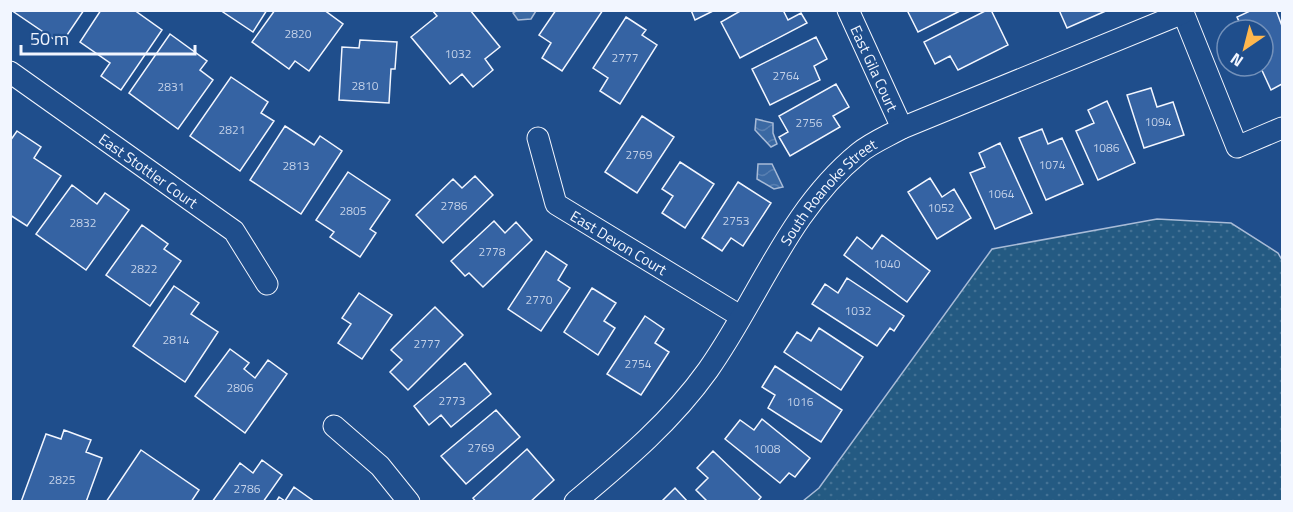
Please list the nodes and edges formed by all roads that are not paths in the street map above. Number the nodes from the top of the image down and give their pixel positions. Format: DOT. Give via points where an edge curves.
graph roads {
  1 [pos="848,10"];
  2 [pos="1182,12"];
  3 [pos="10,72"];
  4 [pos="902,128"];
  5 [pos="1282,128"];
  6 [pos="538,138"];
  7 [pos="267,284"];
  8 [pos="740,316"];
  9 [pos="334,426"];
  10 [pos="410,501"];
  11 [pos="575,501"];
  1 -- 4 [label="street, East Gila Court"];
  2 -- 4 [label="street, South Roanoke Street"];
  2 -- 5 [label="street" via="1237,147"];
  3 -- 7 [label="street, East Stottler Court" via="234,231"];
  4 -- 8 [label="street, South Roanoke Street" via="860,152 825,184 794,225"];
  6 -- 8 [label="street, East Devon Court" via="556,204"];
  8 -- 11 [label="street, South Roanoke Street" via="709,368 676,411 645,443"];
  9 -- 10 [label="street" via="380,466"];
}
